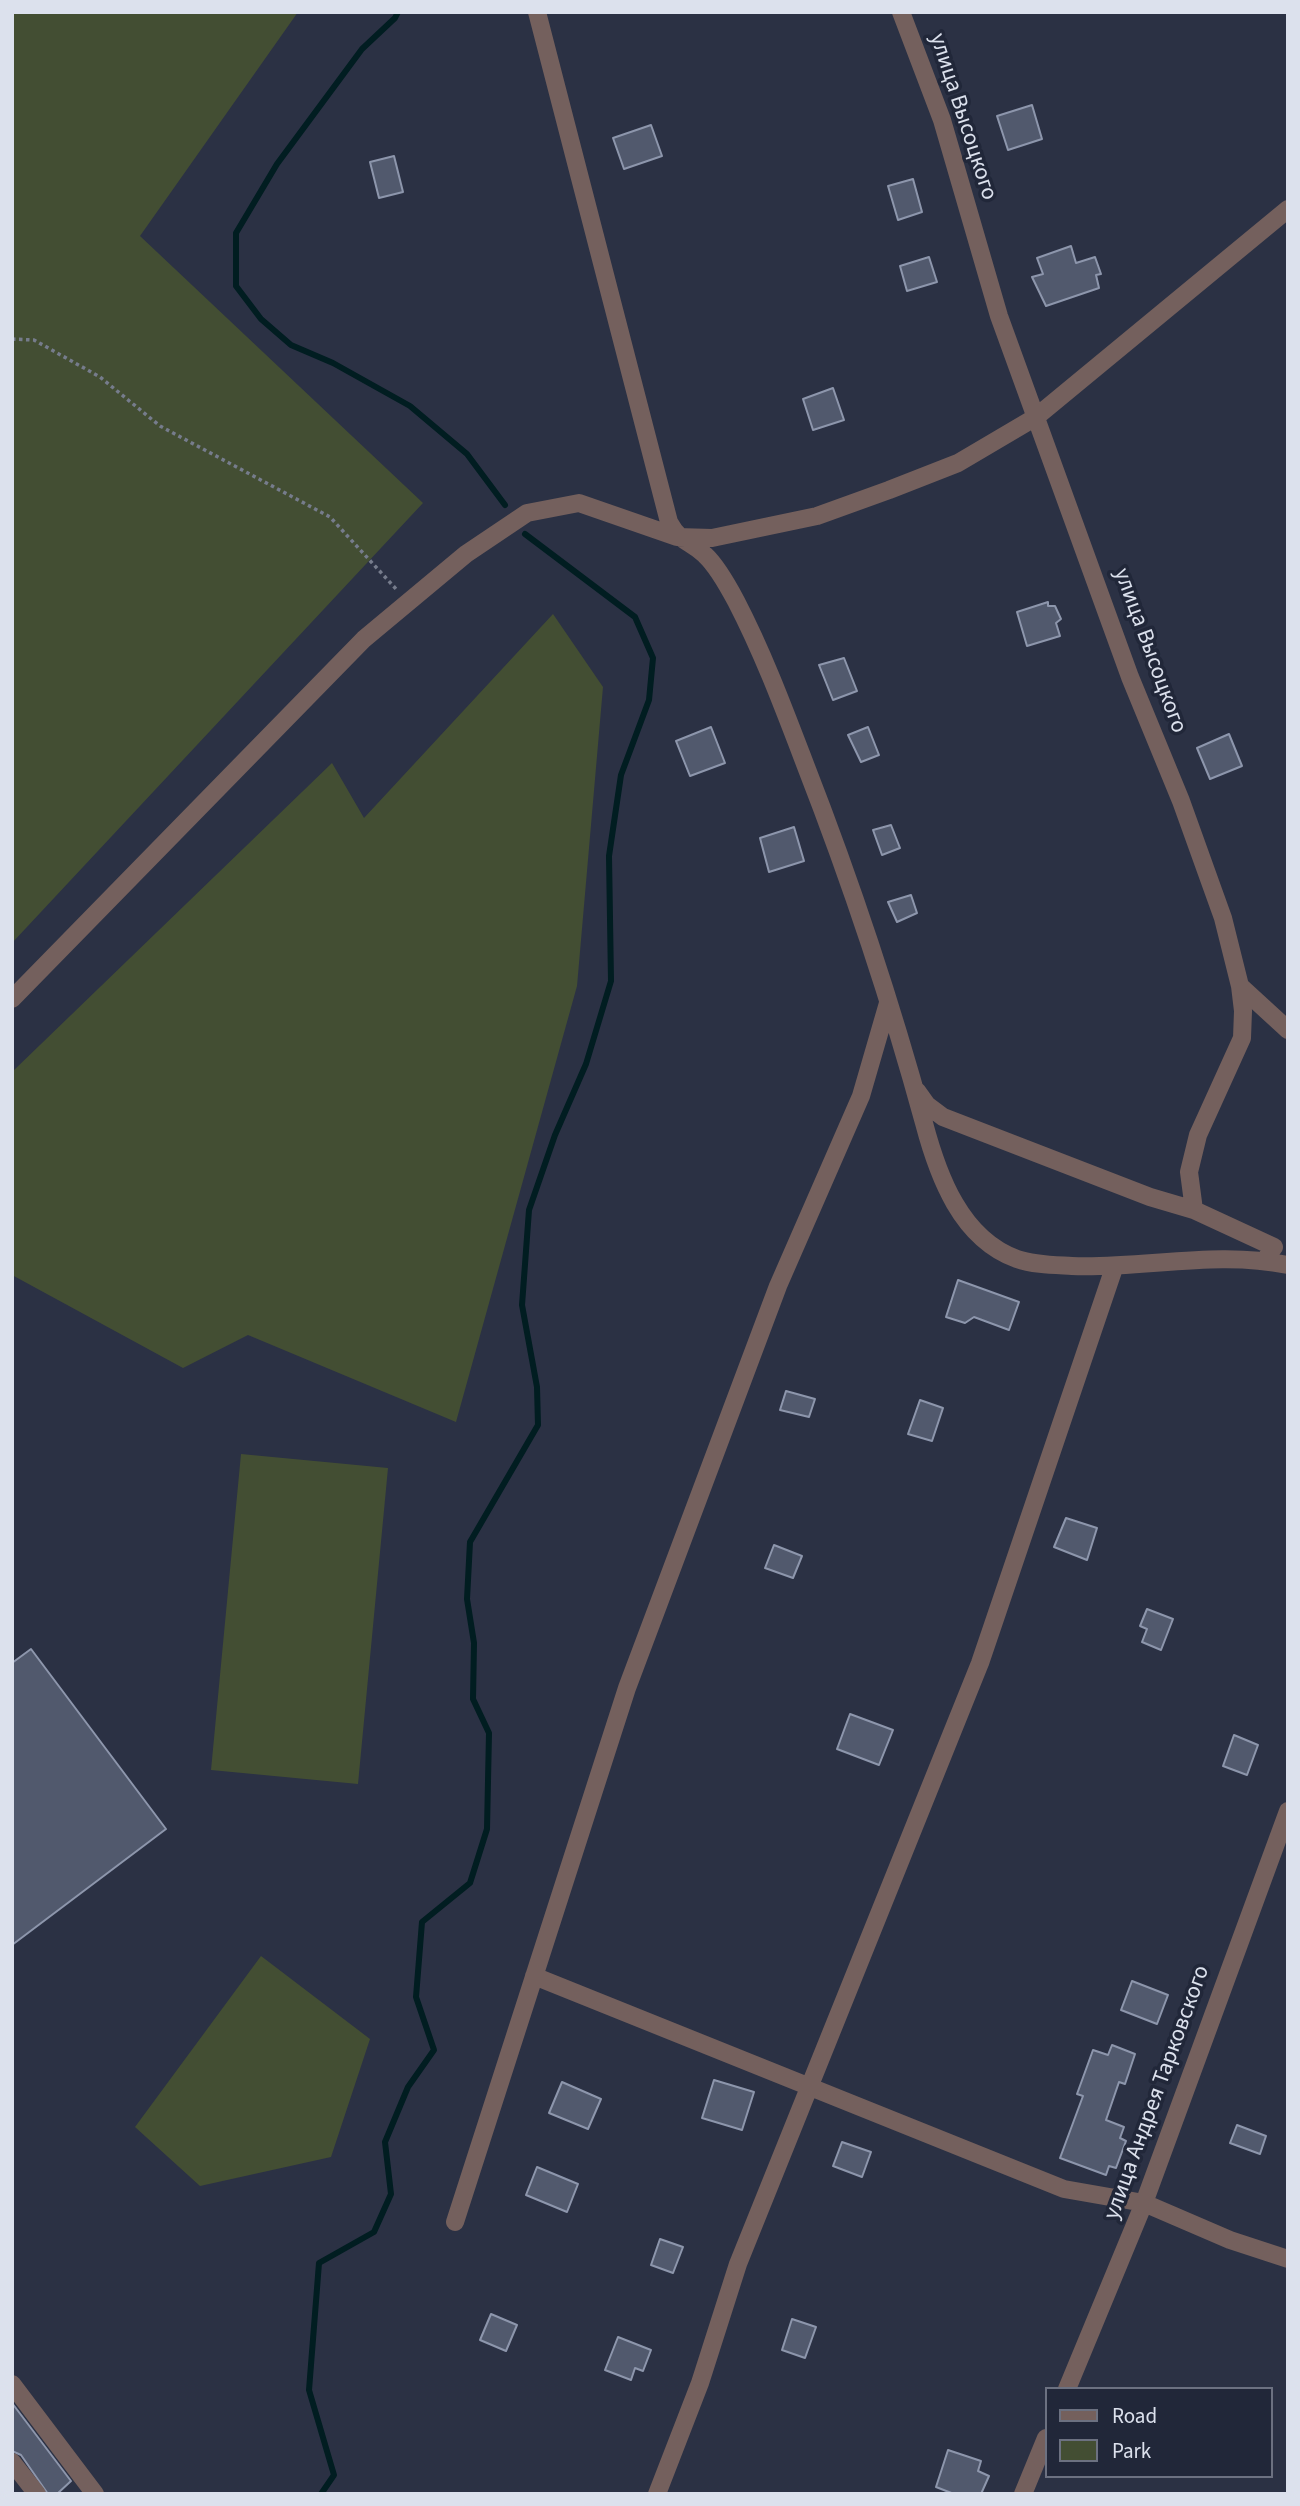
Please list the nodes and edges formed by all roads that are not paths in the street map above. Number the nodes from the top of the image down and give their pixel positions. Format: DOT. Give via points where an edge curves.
graph roads {
  1 [pos="537,12"];
  2 [pos="901,12"];
  3 [pos="1288,209"];
  4 [pos="1036,417"];
  5 [pos="677,537"];
  6 [pos="1240,986"];
  7 [pos="12,999"];
  8 [pos="888,1003"];
  9 [pos="1288,1030"];
  10 [pos="913,1086"];
  11 [pos="1194,1210"];
  12 [pos="1265,1261"];
  13 [pos="1288,1265"];
  14 [pos="1114,1268"];
  15 [pos="1288,1811"];
  16 [pos="534,1976"];
  17 [pos="810,2085"];
  18 [pos="1144,2203"];
  19 [pos="455,2222"];
  20 [pos="1288,2259"];
  21 [pos="12,2384"];
  22 [pos="1069,2387"];
  23 [pos="1044,2443"];
  24 [pos="12,2462"];
  25 [pos="37,2494"];
  26 [pos="95,2494"];
  27 [pos="657,2494"];
  28 [pos="1023,2494"];
  1 -- 5 [label="street" via="669,522"];
  2 -- 4 [label="street, улица Высоцкого" via="942,120 999,316"];
  3 -- 4 [label="street"];
  4 -- 5 [label="street" via="958,463 817,516 712,538"];
  4 -- 6 [label="street, улица Высоцкого" via="1223,918"];
  5 -- 7 [label="street" via="579,503 527,513 466,554 364,639"];
  5 -- 8 [label="street" via="705,554 735,599 770,674 828,822"];
  6 -- 9 [label="street"];
  6 -- 11 [label="street, улица Высоцкого" via="1242,1038 1198,1135 1189,1172"];
  8 -- 10 [label="street"];
  8 -- 16 [label="street" via="861,1096 778,1286 627,1688"];
  10 -- 11 [label="street" via="943,1117"];
  10 -- 14 [label="street" via="932,1153 956,1209 993,1248 1018,1260 1046,1265"];
  11 -- 12 [label="street" via="1273,1247"];
  12 -- 13 [label="street"];
  12 -- 14 [label="street" via="1177,1261"];
  14 -- 17 [label="street" via="980,1663"];
  15 -- 18 [label="street, улица Андрея Тарковского"];
  16 -- 17 [label="street"];
  16 -- 19 [label="street"];
  17 -- 18 [label="street" via="1064,2189"];
  17 -- 27 [label="street" via="738,2264 700,2383"];
  18 -- 20 [label="street"];
  18 -- 22 [label="street, улица Андрея Тарковского"];
  21 -- 26 [label="street"];
  23 -- 28 [label="street"];
  24 -- 25 [label="street"];
}
